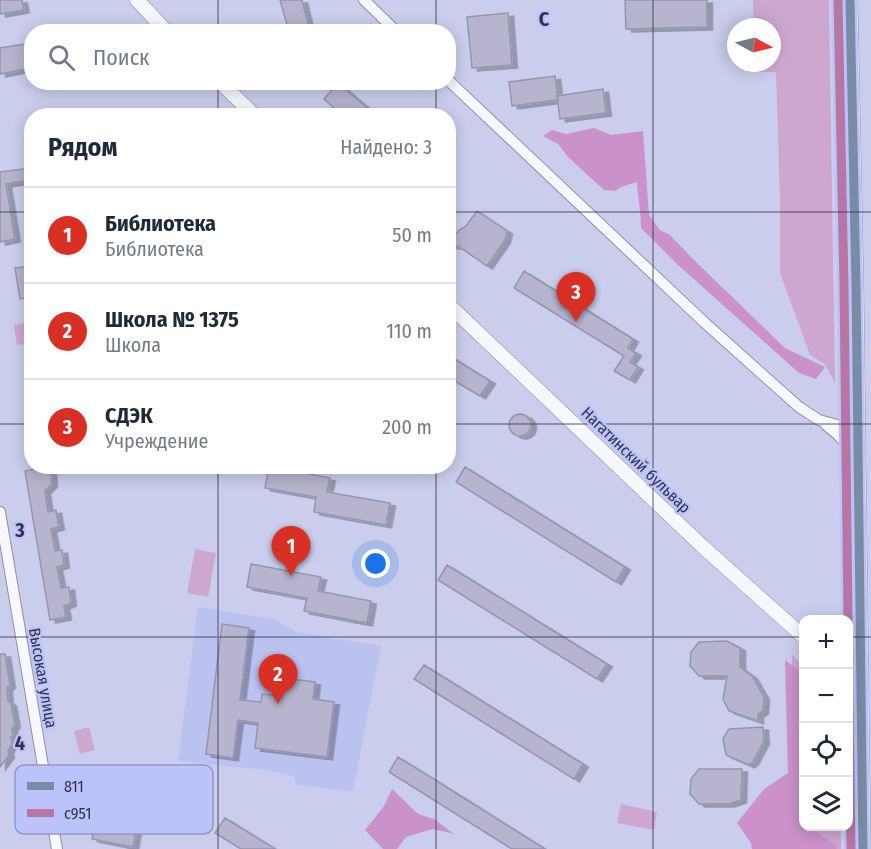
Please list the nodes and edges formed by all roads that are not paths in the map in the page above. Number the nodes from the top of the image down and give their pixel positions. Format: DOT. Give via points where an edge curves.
graph roads {
  1 [pos="137,0"];
  2 [pos="364,0"];
  3 [pos="850,0"];
  4 [pos="159,24"];
  5 [pos="389,24"];
  6 [pos="456,88"];
  7 [pos="228,90"];
  8 [pos="247,108"];
  9 [pos="456,312"];
  10 [pos="819,420"];
  11 [pos="857,426"];
  12 [pos="858,457"];
  13 [pos="0,512"];
  14 [pos="799,633"];
  15 [pos="855,664"];
  16 [pos="853,681"];
  17 [pos="861,688"];
  18 [pos="43,765"];
  19 [pos="54,834"];
  20 [pos="57,849"];
  21 [pos="863,849"];
  1 -- 4 [label="street"];
  2 -- 5 [label="street"];
  3 -- 11 [label="main road"];
  6 -- 10 [label="street" via="705,322 799,407"];
  7 -- 8 [label="street"];
  9 -- 14 [label="street, Нагатинский бульвар" via="702,546"];
  10 -- 11 [label="street"];
  10 -- 12 [label="street"];
  11 -- 12 [label="main road"];
  12 -- 15 [label="main road"];
  13 -- 18 [label="street, Высокая улица"];
  15 -- 17 [label="main road"];
  16 -- 17 [label="street"];
  17 -- 21 [label="main road"];
  19 -- 20 [label="street, Высокая улица"];
}
